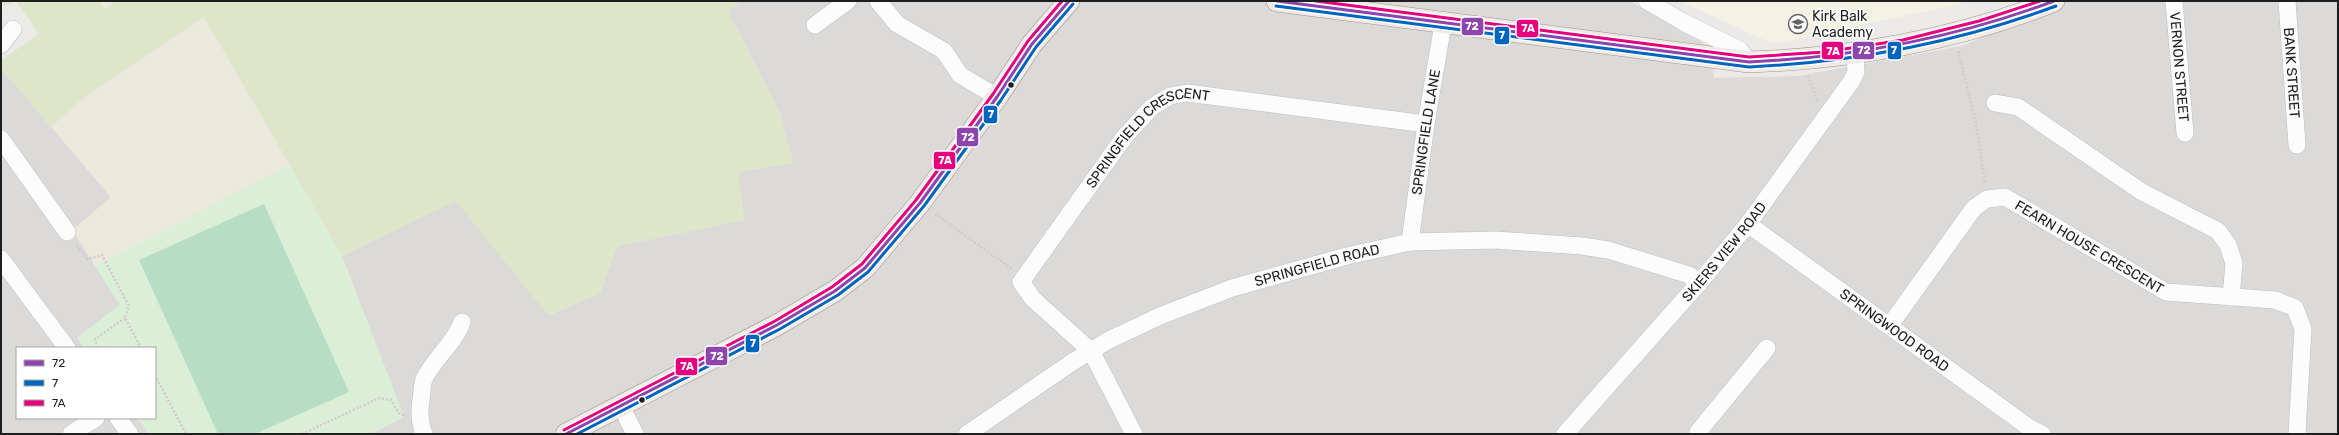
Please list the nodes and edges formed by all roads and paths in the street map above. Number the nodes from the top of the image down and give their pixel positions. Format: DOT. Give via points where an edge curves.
graph roads {
  1 [pos="848,1"];
  2 [pos="878,1"];
  3 [pos="1069,1"];
  4 [pos="1277,1"];
  5 [pos="1647,1"];
  6 [pos="2054,1"];
  7 [pos="2174,1"];
  8 [pos="2287,1"];
  9 [pos="1443,24"];
  10 [pos="815,25"];
  11 [pos="14,30"];
  12 [pos="1954,33"];
  13 [pos="1,45"];
  14 [pos="1854,53"];
  15 [pos="1802,60"];
  16 [pos="1749,62"];
  17 [pos="996,97"];
  18 [pos="1995,103"];
  19 [pos="1824,119"];
  20 [pos="1426,124"];
  21 [pos="2185,133"];
  22 [pos="1,139"];
  23 [pos="2297,145"];
  24 [pos="1988,199"];
  25 [pos="920,203"];
  26 [pos="1748,224"];
  27 [pos="67,232"];
  28 [pos="1410,242"];
  29 [pos="1,259"];
  30 [pos="1024,278"];
  31 [pos="1699,283"];
  32 [pos="2231,297"];
  33 [pos="125,318"];
  34 [pos="462,322"];
  35 [pos="1890,325"];
  36 [pos="66,347"];
  37 [pos="97,347"];
  38 [pos="140,347"];
  39 [pos="1767,348"];
  40 [pos="1091,351"];
  41 [pos="156,378"];
  42 [pos="621,406"];
  43 [pos="94,419"];
  44 [pos="119,419"];
  45 [pos="423,430"];
  46 [pos="71,434"];
  47 [pos="130,434"];
  48 [pos="186,434"];
  49 [pos="302,434"];
  50 [pos="566,434"];
  51 [pos="634,434"];
  52 [pos="967,434"];
  53 [pos="1134,434"];
  54 [pos="1565,434"];
  55 [pos="1700,434"];
  56 [pos="2042,434"];
  57 [pos="2296,434"];
  1 -- 10 [label="street"];
  2 -- 17 [label="street" via="897,24 944,51 960,75"];
  3 -- 17 [label="main road" via="1032,44"];
  4 -- 9 [label="main road"];
  5 -- 16 [label="street" via="1740,50"];
  6 -- 12 [label="main road"];
  7 -- 21 [label="street, VERNON STREET"];
  8 -- 23 [label="street, BANK STREET"];
  9 -- 16 [label="main road"];
  9 -- 20 [label="street, SPRINGFIELD LANE"];
  11 -- 13 [label="street"];
  12 -- 14 [label="main road"];
  12 -- 24 [label="path" via="1976,123"];
  14 -- 15 [label="main road"];
  14 -- 19 [label="street, SKIERS VIEW ROAD" via="1856,72"];
  15 -- 16 [label="main road"];
  15 -- 19 [label="path"];
  17 -- 25 [label="main road"];
  18 -- 32 [label="street" via="2018,107 2142,192 2218,231 2228,245 2234,263"];
  19 -- 26 [label="street, SKIERS VIEW ROAD"];
  20 -- 28 [label="street, SPRINGFIELD LANE"];
  20 -- 30 [label="street, SPRINGFIELD CRESCENT" via="1187,93 1170,96 1152,107 1125,136"];
  22 -- 27 [label="street"];
  24 -- 32 [label="street, FEARN HOUSE CRESCENT" via="2005,197 2166,292"];
  24 -- 35 [label="street" via="1974,208"];
  25 -- 30 [label="path"];
  25 -- 42 [label="main road" via="865,268 835,291"];
  26 -- 31 [label="street, SKIERS VIEW ROAD"];
  26 -- 35 [label="street, SPRINGWOOD ROAD"];
  27 -- 33 [label="path" via="87,259 102,255 130,306"];
  28 -- 31 [label="street, SPRINGFIELD ROAD" via="1495,240 1608,250 1689,275"];
  28 -- 40 [label="street, SPRINGFIELD ROAD" via="1347,256 1232,288 1160,316"];
  29 -- 36 [label="street"];
  30 -- 40 [label="street" via="1020,282 1025,291"];
  31 -- 54 [label="street, SKIERS VIEW ROAD"];
  32 -- 57 [label="street, FEARN HOUSE CRESCENT" via="2275,300 2295,308 2303,329"];
  33 -- 37 [label="path" via="95,339"];
  33 -- 38 [label="path"];
  34 -- 45 [label="street" via="458,333 434,362 424,380 420,404"];
  35 -- 56 [label="street, SPRINGWOOD ROAD" via="2030,428"];
  39 -- 55 [label="street" via="1698,432"];
  40 -- 52 [label="street, SPRINGFIELD ROAD"];
  40 -- 53 [label="street"];
  41 -- 48 [label="path"];
  42 -- 50 [label="main road"];
  42 -- 51 [label="street"];
  43 -- 46 [label="street"];
  44 -- 47 [label="street"];
  45 -- 49 [label="path" via="399,413 391,400 379,398"];
}
